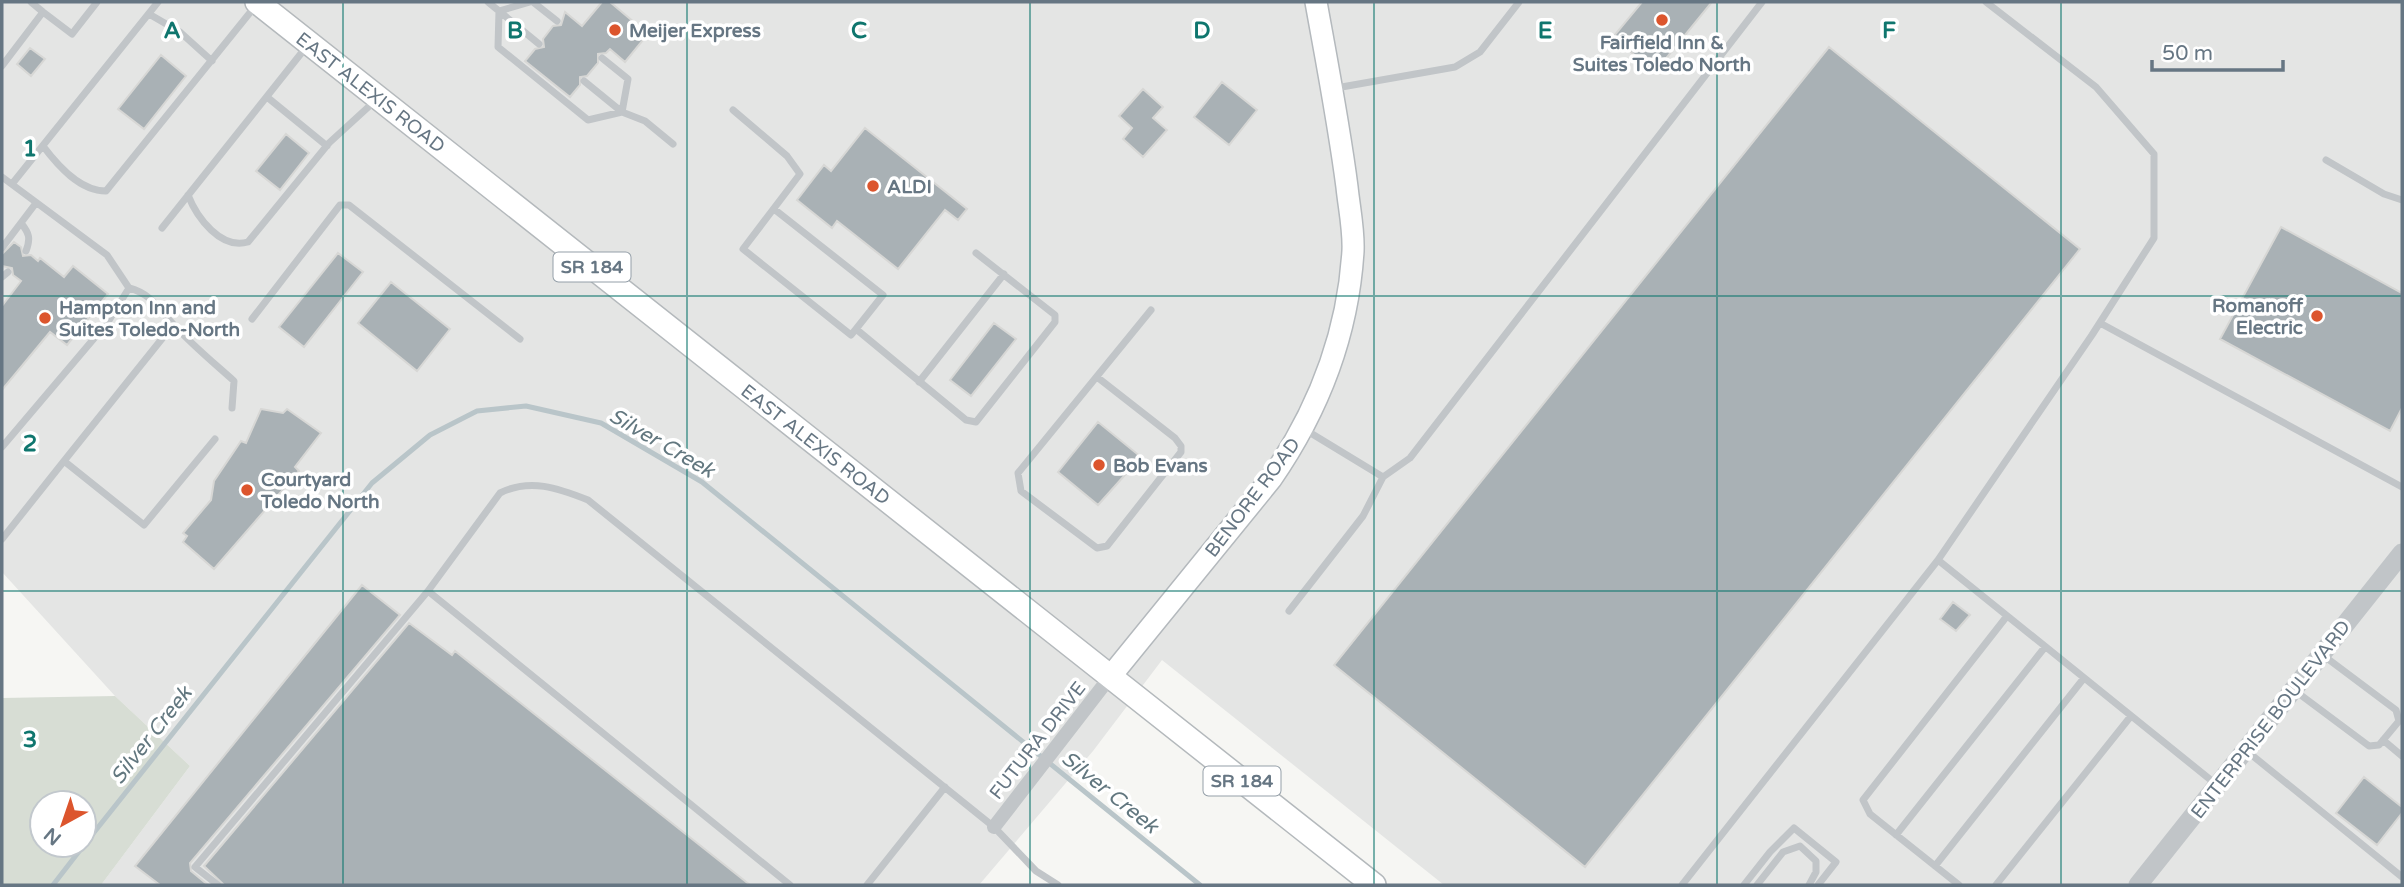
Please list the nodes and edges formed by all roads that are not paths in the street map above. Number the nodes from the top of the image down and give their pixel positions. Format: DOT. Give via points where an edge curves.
graph roads {
  1 [pos="31,2"];
  2 [pos="97,2"];
  3 [pos="158,2"];
  4 [pos="258,2"];
  5 [pos="488,2"];
  6 [pos="532,2"];
  7 [pos="1316,2"];
  8 [pos="1520,2"];
  9 [pos="1762,2"];
  10 [pos="1986,2"];
  11 [pos="499,11"];
  12 [pos="43,12"];
  13 [pos="149,14"];
  14 [pos="557,22"];
  15 [pos="309,43"];
  16 [pos="539,44"];
  17 [pos="602,58"];
  18 [pos="212,61"];
  19 [pos="2,66"];
  20 [pos="584,81"];
  21 [pos="1331,88"];
  22 [pos="267,97"];
  23 [pos="378,98"];
  24 [pos="733,110"];
  25 [pos="622,112"];
  26 [pos="673,144"];
  27 [pos="43,146"];
  28 [pos="327,146"];
  29 [pos="2326,160"];
  30 [pos="2,177"];
  31 [pos="12,184"];
  32 [pos="188,195"];
  33 [pos="2402,200"];
  34 [pos="37,203"];
  35 [pos="774,209"];
  36 [pos="21,223"];
  37 [pos="162,228"];
  38 [pos="2,248"];
  39 [pos="26,251"];
  40 [pos="976,253"];
  41 [pos="1003,275"];
  42 [pos="129,288"];
  43 [pos="1151,310"];
  44 [pos="251,319"];
  45 [pos="2100,323"];
  46 [pos="173,325"];
  47 [pos="856,329"];
  48 [pos="520,339"];
  49 [pos="1097,377"];
  50 [pos="919,382"];
  51 [pos="232,408"];
  52 [pos="1303,429"];
  53 [pos="215,439"];
  54 [pos="2,447"];
  55 [pos="64,461"];
  56 [pos="1383,477"];
  57 [pos="2402,487"];
  58 [pos="2,539"];
  59 [pos="1938,560"];
  60 [pos="2400,561"];
  61 [pos="428,591"];
  62 [pos="1289,611"];
  63 [pos="2007,616"];
  64 [pos="2045,647"];
  65 [pos="2322,654"];
  66 [pos="1110,677"];
  67 [pos="2084,678"];
  68 [pos="2294,689"];
  69 [pos="2131,716"];
  70 [pos="2384,740"];
  71 [pos="2245,750"];
  72 [pos="2402,756"];
  73 [pos="2217,786"];
  74 [pos="945,787"];
  75 [pos="995,827"];
  76 [pos="1896,835"];
  77 [pos="1935,866"];
  78 [pos="2402,877"];
  79 [pos="218,885"];
  80 [pos="790,885"];
  81 [pos="867,885"];
  82 [pos="1058,885"];
  83 [pos="1374,885"];
  84 [pos="1682,885"];
  85 [pos="1744,885"];
  86 [pos="1757,885"];
  87 [pos="1809,885"];
  88 [pos="1818,885"];
  89 [pos="1959,885"];
  90 [pos="1996,885"];
  91 [pos="2138,885"];
  1 -- 12 [label="lane"];
  2 -- 12 [label="lane" via="72,34"];
  3 -- 13 [label="lane"];
  4 -- 15 [label="main road, EAST ALEXIS ROAD / SR 184"];
  4 -- 18 [label="lane"];
  5 -- 11 [label="lane"];
  6 -- 11 [label="lane"];
  6 -- 14 [label="lane"];
  7 -- 21 [label="main road, BENORE ROAD"];
  8 -- 21 [label="lane" via="1480,52 1455,68"];
  9 -- 56 [label="lane" via="1410,458"];
  10 -- 45 [label="lane" via="2096,87 2154,154 2154,238"];
  11 -- 16 [label="lane"];
  11 -- 25 [label="lane" via="498,47 588,120"];
  12 -- 19 [label="lane"];
  13 -- 18 [label="lane" via="180,32"];
  13 -- 27 [label="lane"];
  15 -- 22 [label="lane"];
  15 -- 23 [label="main road, EAST ALEXIS ROAD / SR 184"];
  17 -- 25 [label="lane" via="628,79"];
  18 -- 27 [label="lane" via="106,191 93,191 56,164"];
  20 -- 25 [label="lane"];
  21 -- 52 [label="main road, BENORE ROAD" via="1353,251 1340,334"];
  22 -- 28 [label="lane"];
  22 -- 32 [label="lane"];
  23 -- 28 [label="lane"];
  23 -- 66 [label="main road, EAST ALEXIS ROAD / SR 184"];
  24 -- 35 [label="lane" via="787,156 800,174"];
  25 -- 26 [label="lane" via="645,121"];
  27 -- 31 [label="lane"];
  28 -- 32 [label="lane" via="248,242 228,242 203,222"];
  29 -- 33 [label="lane"];
  30 -- 31 [label="lane"];
  31 -- 34 [label="lane"];
  32 -- 37 [label="lane"];
  34 -- 36 [label="lane"];
  34 -- 42 [label="lane" via="107,255"];
  35 -- 47 [label="lane" via="883,295"];
  35 -- 47 [label="lane" via="743,249 851,335"];
  36 -- 38 [label="lane"];
  36 -- 39 [label="lane" via="29,232"];
  40 -- 41 [label="lane"];
  41 -- 50 [label="lane"];
  41 -- 50 [label="lane" via="1055,315 1055,323 976,422 966,420"];
  42 -- 46 [label="lane" via="144,292"];
  42 -- 54 [label="lane" via="108,322"];
  43 -- 49 [label="lane"];
  44 -- 48 [label="lane" via="340,205 348,205"];
  45 -- 57 [label="lane"];
  45 -- 59 [label="lane"];
  46 -- 51 [label="lane" via="234,381"];
  46 -- 55 [label="lane"];
  47 -- 50 [label="lane"];
  49 -- 49 [label="lane" via="1018,473 1017,483 1021,491 1097,548 1107,546 1181,452 1181,446"];
  52 -- 56 [label="lane"];
  52 -- 66 [label="main road, BENORE ROAD" via="1271,479"];
  53 -- 55 [label="lane" via="144,525"];
  55 -- 58 [label="lane"];
  56 -- 62 [label="lane" via="1363,516"];
  59 -- 63 [label="lane"];
  59 -- 84 [label="lane"];
  60 -- 65 [label="street, ENTERPRISE BOULEVARD"];
  61 -- 74 [label="lane" via="500,493 513,486 537,485 571,493 588,500"];
  61 -- 79 [label="lane" via="195,867"];
  61 -- 80 [label="lane"];
  63 -- 64 [label="lane"];
  63 -- 76 [label="lane" via="1863,800 1870,814"];
  64 -- 67 [label="lane"];
  64 -- 76 [label="lane"];
  65 -- 68 [label="street, ENTERPRISE BOULEVARD"];
  65 -- 70 [label="lane" via="2396,710 2399,721"];
  66 -- 75 [label="street, FUTURA DRIVE"];
  66 -- 83 [label="main road, EAST ALEXIS ROAD / SR 184"];
  67 -- 69 [label="lane"];
  67 -- 77 [label="lane"];
  68 -- 70 [label="lane" via="2369,746"];
  68 -- 71 [label="street, ENTERPRISE BOULEVARD"];
  69 -- 73 [label="lane"];
  69 -- 90 [label="lane"];
  70 -- 72 [label="lane"];
  71 -- 73 [label="street, ENTERPRISE BOULEVARD"];
  71 -- 78 [label="lane"];
  73 -- 91 [label="street, ENTERPRISE BOULEVARD"];
  74 -- 75 [label="lane"];
  74 -- 81 [label="lane"];
  75 -- 82 [label="lane" via="1036,871"];
  76 -- 77 [label="lane"];
  77 -- 89 [label="lane"];
  85 -- 88 [label="lane" via="1794,828 1836,862"];
  86 -- 87 [label="lane" via="1783,852 1801,846 1816,861"];
}
